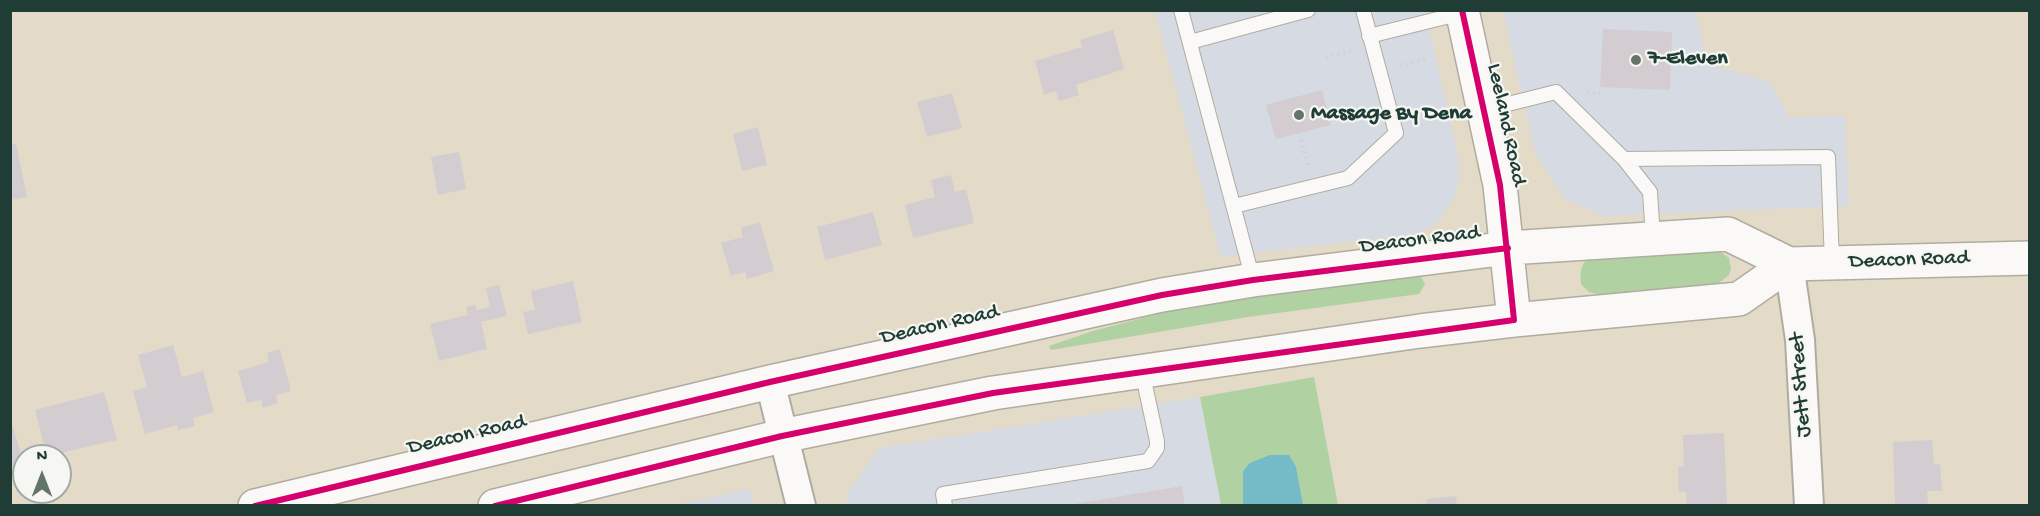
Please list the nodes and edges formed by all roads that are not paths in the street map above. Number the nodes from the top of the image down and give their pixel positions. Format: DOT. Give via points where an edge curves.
graph roads {
  1 [pos="1181,10"];
  2 [pos="1308,10"];
  3 [pos="1363,10"];
  4 [pos="1462,12"];
  5 [pos="1371,41"];
  6 [pos="1190,42"];
  7 [pos="1484,110"];
  8 [pos="1624,159"];
  9 [pos="1233,206"];
  10 [pos="1653,238"];
  11 [pos="1508,248"];
  12 [pos="2030,258"];
  13 [pos="1832,263"];
  14 [pos="1789,264"];
  15 [pos="1253,280"];
  16 [pos="1514,320"];
  17 [pos="1142,372"];
  18 [pos="770,382"];
  19 [pos="782,436"];
  20 [pos="255,506"];
  21 [pos="495,506"];
  22 [pos="801,506"];
  23 [pos="945,506"];
  24 [pos="1809,506"];
  1 -- 6 [label="lane"];
  2 -- 6 [label="lane"];
  3 -- 5 [label="lane"];
  4 -- 5 [label="lane"];
  4 -- 7 [label="main road, Leeland Road"];
  5 -- 9 [label="lane" via="1396,133 1348,178"];
  6 -- 9 [label="lane"];
  7 -- 8 [label="lane" via="1556,92"];
  7 -- 11 [label="main road, Leeland Road"];
  8 -- 10 [label="lane" via="1650,192"];
  8 -- 13 [label="lane" via="1828,157"];
  9 -- 15 [label="lane"];
  10 -- 11 [label="main road, Deacon Road"];
  10 -- 14 [label="main road, Deacon Road" via="1728,234"];
  11 -- 15 [label="main road, Deacon Road"];
  11 -- 16 [label="main road, Deacon Road"];
  12 -- 13 [label="main road, Deacon Road"];
  13 -- 14 [label="main road, Deacon Road"];
  14 -- 16 [label="main road" via="1739,298"];
  14 -- 24 [label="street, Jett Street" via="1800,340"];
  15 -- 18 [label="main road, Deacon Road" via="1162,295"];
  16 -- 17 [label="main road"];
  17 -- 19 [label="main road" via="993,393"];
  17 -- 23 [label="lane" via="1157,441 1148,461 943,494"];
  18 -- 19 [label="street"];
  18 -- 20 [label="main road, Deacon Road"];
  19 -- 21 [label="main road"];
  19 -- 22 [label="street"];
}
